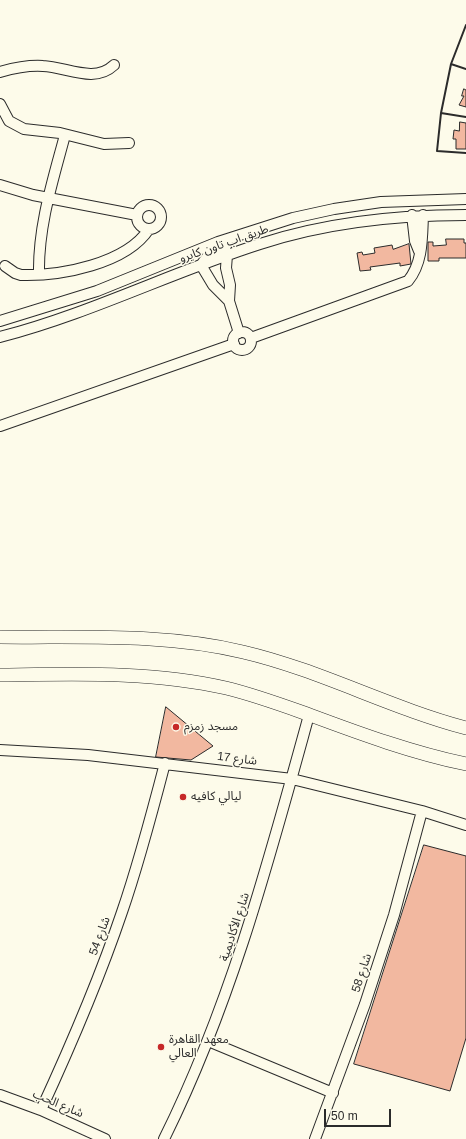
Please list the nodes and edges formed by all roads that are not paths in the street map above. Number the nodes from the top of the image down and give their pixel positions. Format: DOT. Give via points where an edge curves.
graph roads {
  1 [pos="114,65"];
  2 [pos="0,72"];
  3 [pos="0,104"];
  4 [pos="65,135"];
  5 [pos="129,143"];
  6 [pos="0,185"];
  7 [pos="48,199"];
  8 [pos="466,199"];
  9 [pos="137,215"];
  10 [pos="423,215"];
  11 [pos="466,215"];
  12 [pos="412,216"];
  13 [pos="258,228"];
  14 [pos="148,229"];
  15 [pos="419,251"];
  16 [pos="227,255"];
  17 [pos="202,265"];
  18 [pos="5,266"];
  19 [pos="39,274"];
  20 [pos="229,301"];
  21 [pos="0,321"];
  22 [pos="239,333"];
  23 [pos="0,337"];
  24 [pos="251,338"];
  25 [pos="234,344"];
  26 [pos="0,426"];
  27 [pos="0,637"];
  28 [pos="0,675"];
  29 [pos="309,715"];
  30 [pos="466,728"];
  31 [pos="0,750"];
  32 [pos="165,763"];
  33 [pos="466,764"];
  34 [pos="292,779"];
  35 [pos="422,811"];
  36 [pos="466,825"];
  37 [pos="208,1041"];
  38 [pos="332,1093"];
  39 [pos="0,1095"];
  40 [pos="41,1110"];
  41 [pos="105,1139"];
  42 [pos="164,1139"];
  43 [pos="315,1139"];
  1 -- 2 [label="street" via="108,70 94,74 44,66 18,67"];
  3 -- 4 [label="street" via="4,114 16,126"];
  4 -- 5 [label="street" via="104,144"];
  4 -- 7 [label="street"];
  6 -- 7 [label="street"];
  7 -- 9 [label="street"];
  7 -- 19 [label="street" via="39,248"];
  8 -- 13 [label="street, طريق اب تاون كايرو" via="382,202 334,209"];
  9 -- 14 [label="street" via="141,226"];
  9 -- 14 [label="street" via="141,208 149,205 157,208 159,223"];
  10 -- 11 [label="street, طريق اب تاون كايرو"];
  10 -- 12 [label="street, طريق اب تاون كايرو"];
  10 -- 15 [label="street"];
  12 -- 15 [label="street"];
  12 -- 16 [label="street, طريق اب تاون كايرو" via="315,229"];
  13 -- 17 [label="street" via="240,240 210,253"];
  13 -- 21 [label="street, طريق اب تاون كايرو" via="97,291"];
  14 -- 19 [label="street" via="137,243 122,253 71,270"];
  15 -- 24 [label="street" via="417,268 408,282"];
  16 -- 17 [label="street, طريق اب تاون كايرو"];
  16 -- 20 [label="street"];
  17 -- 20 [label="street" via="213,285"];
  17 -- 23 [label="street, طريق اب تاون كايرو" via="104,303"];
  18 -- 19 [label="street" via="15,273"];
  20 -- 22 [label="street"];
  22 -- 24 [label="street" via="246,333"];
  22 -- 25 [label="street" via="234,337"];
  24 -- 25 [label="street" via="250,345 245,350 238,350"];
  25 -- 26 [label="street"];
  27 -- 30 [label="main road" via="154,638 222,647 287,664 423,715"];
  28 -- 29 [label="main road" via="118,674 182,680 248,694"];
  29 -- 33 [label="main road" via="411,750"];
  29 -- 34 [label="street, شارع الأكاديمية"];
  31 -- 32 [label="street, شارع 17"];
  32 -- 34 [label="street, شارع 17"];
  32 -- 40 [label="street, شارع 54" via="144,843 122,912 70,1045"];
  34 -- 35 [label="street, شارع 17"];
  34 -- 37 [label="street, شارع الأكاديمية" via="252,917"];
  35 -- 36 [label="street, شارع 17"];
  35 -- 38 [label="street, شارع 58" via="394,915"];
  37 -- 38 [label="street"];
  37 -- 42 [label="street, شارع الأكاديمية"];
  38 -- 43 [label="street, شارع 58"];
  39 -- 40 [label="street, شارع الحب"];
  40 -- 41 [label="street, شارع الحب"];
}
